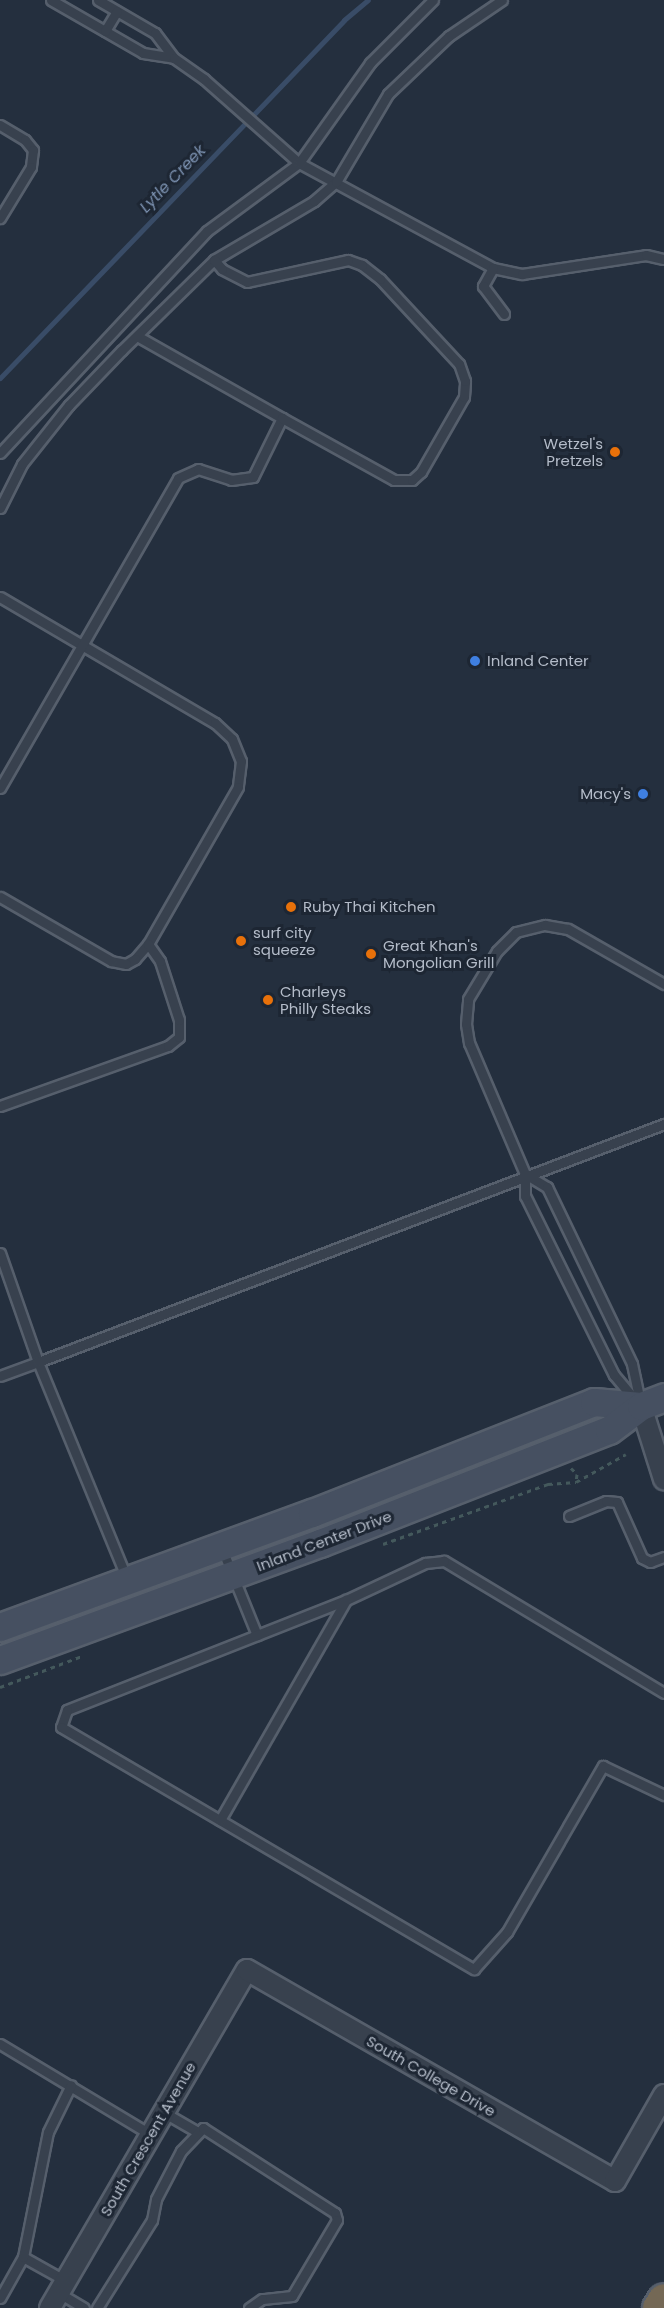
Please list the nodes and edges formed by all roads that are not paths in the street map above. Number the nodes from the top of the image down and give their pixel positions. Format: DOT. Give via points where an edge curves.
graph roads {
  1 [pos="51,0"];
  2 [pos="98,0"];
  3 [pos="433,0"];
  4 [pos="502,0"];
  5 [pos="117,11"];
  6 [pos="105,31"];
  7 [pos="174,58"];
  8 [pos="0,125"];
  9 [pos="299,163"];
  10 [pos="336,182"];
  11 [pos="0,218"];
  12 [pos="664,260"];
  13 [pos="214,261"];
  14 [pos="493,268"];
  15 [pos="504,314"];
  16 [pos="137,336"];
  17 [pos="282,418"];
  18 [pos="0,453"];
  19 [pos="0,508"];
  20 [pos="0,597"];
  21 [pos="82,645"];
  22 [pos="0,788"];
  23 [pos="0,897"];
  24 [pos="148,944"];
  25 [pos="664,984"];
  26 [pos="0,1106"];
  27 [pos="664,1124"];
  28 [pos="525,1174"];
  29 [pos="0,1253"];
  30 [pos="38,1362"];
  31 [pos="0,1376"];
  32 [pos="652,1402"];
  33 [pos="664,1479"];
  34 [pos="569,1516"];
  35 [pos="221,1547"];
  36 [pos="664,1557"];
  37 [pos="232,1576"];
  38 [pos="128,1581"];
  39 [pos="346,1600"];
  40 [pos="0,1627"];
  41 [pos="257,1635"];
  42 [pos="0,1660"];
  43 [pos="664,1693"];
  44 [pos="664,1795"];
  45 [pos="220,1820"];
  46 [pos="247,1970"];
  47 [pos="0,2044"];
  48 [pos="71,2085"];
  49 [pos="664,2095"];
  50 [pos="163,2112"];
  51 [pos="196,2130"];
  52 [pos="150,2134"];
  53 [pos="23,2257"];
  54 [pos="58,2294"];
  55 [pos="0,2298"];
  56 [pos="664,2300"];
  57 [pos="84,2308"];
  58 [pos="97,2308"];
  59 [pos="249,2308"];
  60 [pos="659,2308"];
  1 -- 6 [label="lane"];
  2 -- 5 [label="lane"];
  3 -- 9 [label="lane" via="370,63"];
  4 -- 10 [label="lane" via="449,36 388,94"];
  5 -- 6 [label="lane"];
  5 -- 7 [label="lane" via="155,33"];
  6 -- 7 [label="lane" via="143,53"];
  7 -- 9 [label="lane" via="204,79"];
  8 -- 11 [label="lane" via="25,140 33,150 31,166"];
  9 -- 10 [label="lane"];
  9 -- 18 [label="lane" via="207,231"];
  10 -- 13 [label="lane" via="314,201"];
  10 -- 14 [label="lane"];
  12 -- 14 [label="lane" via="646,255 522,274"];
  13 -- 16 [label="lane"];
  13 -- 17 [label="lane" via="247,282 348,260 362,266 380,279 450,354 465,381 464,396 421,472 403,482"];
  14 -- 15 [label="lane" via="483,286"];
  16 -- 17 [label="lane"];
  16 -- 19 [label="lane" via="69,405 22,464"];
  17 -- 21 [label="lane" via="253,477 231,480 198,469 178,478"];
  20 -- 21 [label="lane"];
  21 -- 22 [label="lane"];
  21 -- 24 [label="lane" via="214,723 232,739 241,761 238,787"];
  23 -- 24 [label="lane" via="111,961 126,963"];
  24 -- 26 [label="lane" via="166,980 179,1020 179,1037 168,1046"];
  25 -- 28 [label="lane" via="568,929 544,925 516,932 497,951 468,999 468,1043"];
  27 -- 28 [label="lane"];
  28 -- 30 [label="lane"];
  28 -- 32 [label="lane" via="547,1187"];
  28 -- 32 [label="lane" via="525,1196 614,1375"];
  29 -- 30 [label="lane"];
  30 -- 31 [label="lane"];
  30 -- 38 [label="lane"];
  32 -- 33 [label="street"];
  32 -- 35 [label="main road, Inland Center Drive" via="594,1402"];
  32 -- 37 [label="main road, Inland Center Drive" via="609,1430"];
  34 -- 36 [label="lane" via="606,1501 617,1502 642,1558 650,1562"];
  35 -- 37 [label="lane"];
  35 -- 38 [label="main road, Inland Center Drive"];
  37 -- 41 [label="lane"];
  37 -- 42 [label="main road, Inland Center Drive"];
  38 -- 40 [label="main road, Inland Center Drive"];
  39 -- 41 [label="lane"];
  39 -- 43 [label="lane" via="425,1563 444,1561"];
  39 -- 45 [label="lane"];
  41 -- 45 [label="lane" via="67,1710 62,1726"];
  44 -- 45 [label="lane" via="603,1766 507,1932 474,1969"];
  46 -- 49 [label="street, South College Drive" via="615,2181"];
  46 -- 50 [label="street, South Crescent Avenue"];
  47 -- 48 [label="lane"];
  48 -- 52 [label="lane"];
  48 -- 53 [label="lane" via="48,2132"];
  50 -- 51 [label="lane"];
  50 -- 52 [label="street, South Crescent Avenue"];
  51 -- 58 [label="lane" via="156,2199 152,2220"];
  51 -- 59 [label="lane" via="203,2128 335,2213 337,2220 292,2296 262,2299"];
  52 -- 54 [label="street, South Crescent Avenue"];
  53 -- 54 [label="lane"];
  53 -- 55 [label="lane"];
  54 -- 57 [label="lane"];
  56 -- 60 [label="highway"];
}
